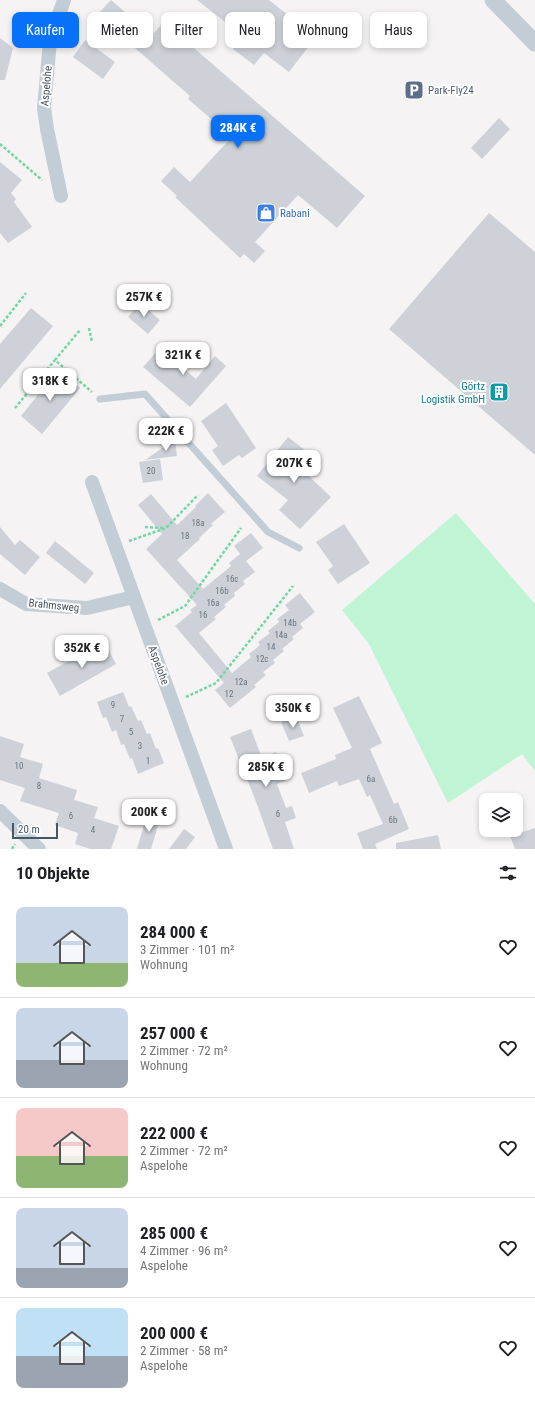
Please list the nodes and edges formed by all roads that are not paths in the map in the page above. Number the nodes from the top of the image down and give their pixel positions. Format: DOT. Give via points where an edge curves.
graph roads {
  1 [pos="64,0"];
  2 [pos="493,0"];
  3 [pos="535,43"];
  4 [pos="61,196"];
  5 [pos="100,399"];
  6 [pos="92,482"];
  7 [pos="299,548"];
  8 [pos="0,589"];
  9 [pos="134,597"];
  10 [pos="0,811"];
  11 [pos="39,849"];
  12 [pos="226,849"];
  1 -- 4 [label="street, Aspelohe" via="50,41 44,108"];
  2 -- 3 [label="street"];
  5 -- 7 [label="lane" via="145,394 268,532"];
  6 -- 9 [label="street, Aspelohe"];
  8 -- 9 [label="street, Brahmsweg" via="26,604 87,608"];
  9 -- 12 [label="street, Aspelohe"];
  10 -- 11 [label="street"];
}
